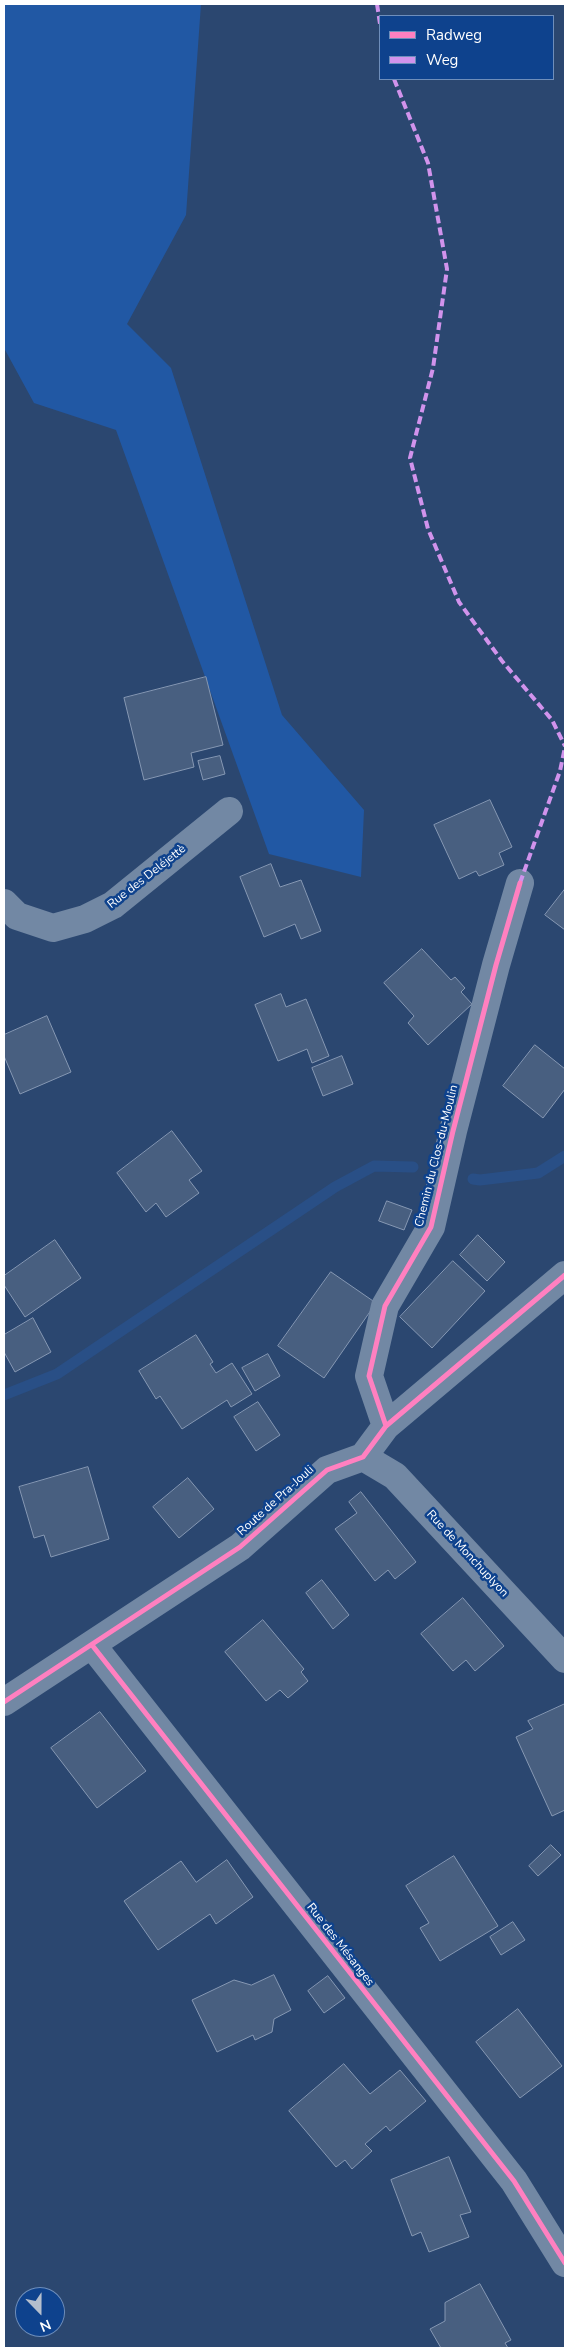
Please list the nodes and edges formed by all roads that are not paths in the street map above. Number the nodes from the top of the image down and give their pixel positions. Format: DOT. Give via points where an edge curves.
graph roads {
  1 [pos="229,811"];
  2 [pos="520,883"];
  3 [pos="4,903"];
  4 [pos="565,1275"];
  5 [pos="386,1426"];
  6 [pos="363,1457"];
  7 [pos="92,1645"];
  8 [pos="565,1659"];
  9 [pos="4,1702"];
  10 [pos="565,2263"];
  1 -- 3 [label="street, Rue des Deléjettè" via="113,906 85,919 53,928 17,916"];
  2 -- 5 [label="street, Chemin du Clos-du-Moulin" via="453,1131 431,1227 385,1306 369,1376"];
  4 -- 5 [label="street"];
  5 -- 6 [label="street"];
  6 -- 7 [label="street, Route de Pra-Jouli" via="327,1470 240,1547"];
  6 -- 8 [label="street, Rue de Monchuplyon" via="395,1476"];
  7 -- 9 [label="street, Route de Pra-Jouli"];
  7 -- 10 [label="street, Rue des Mésanges" via="514,2181"];
}
